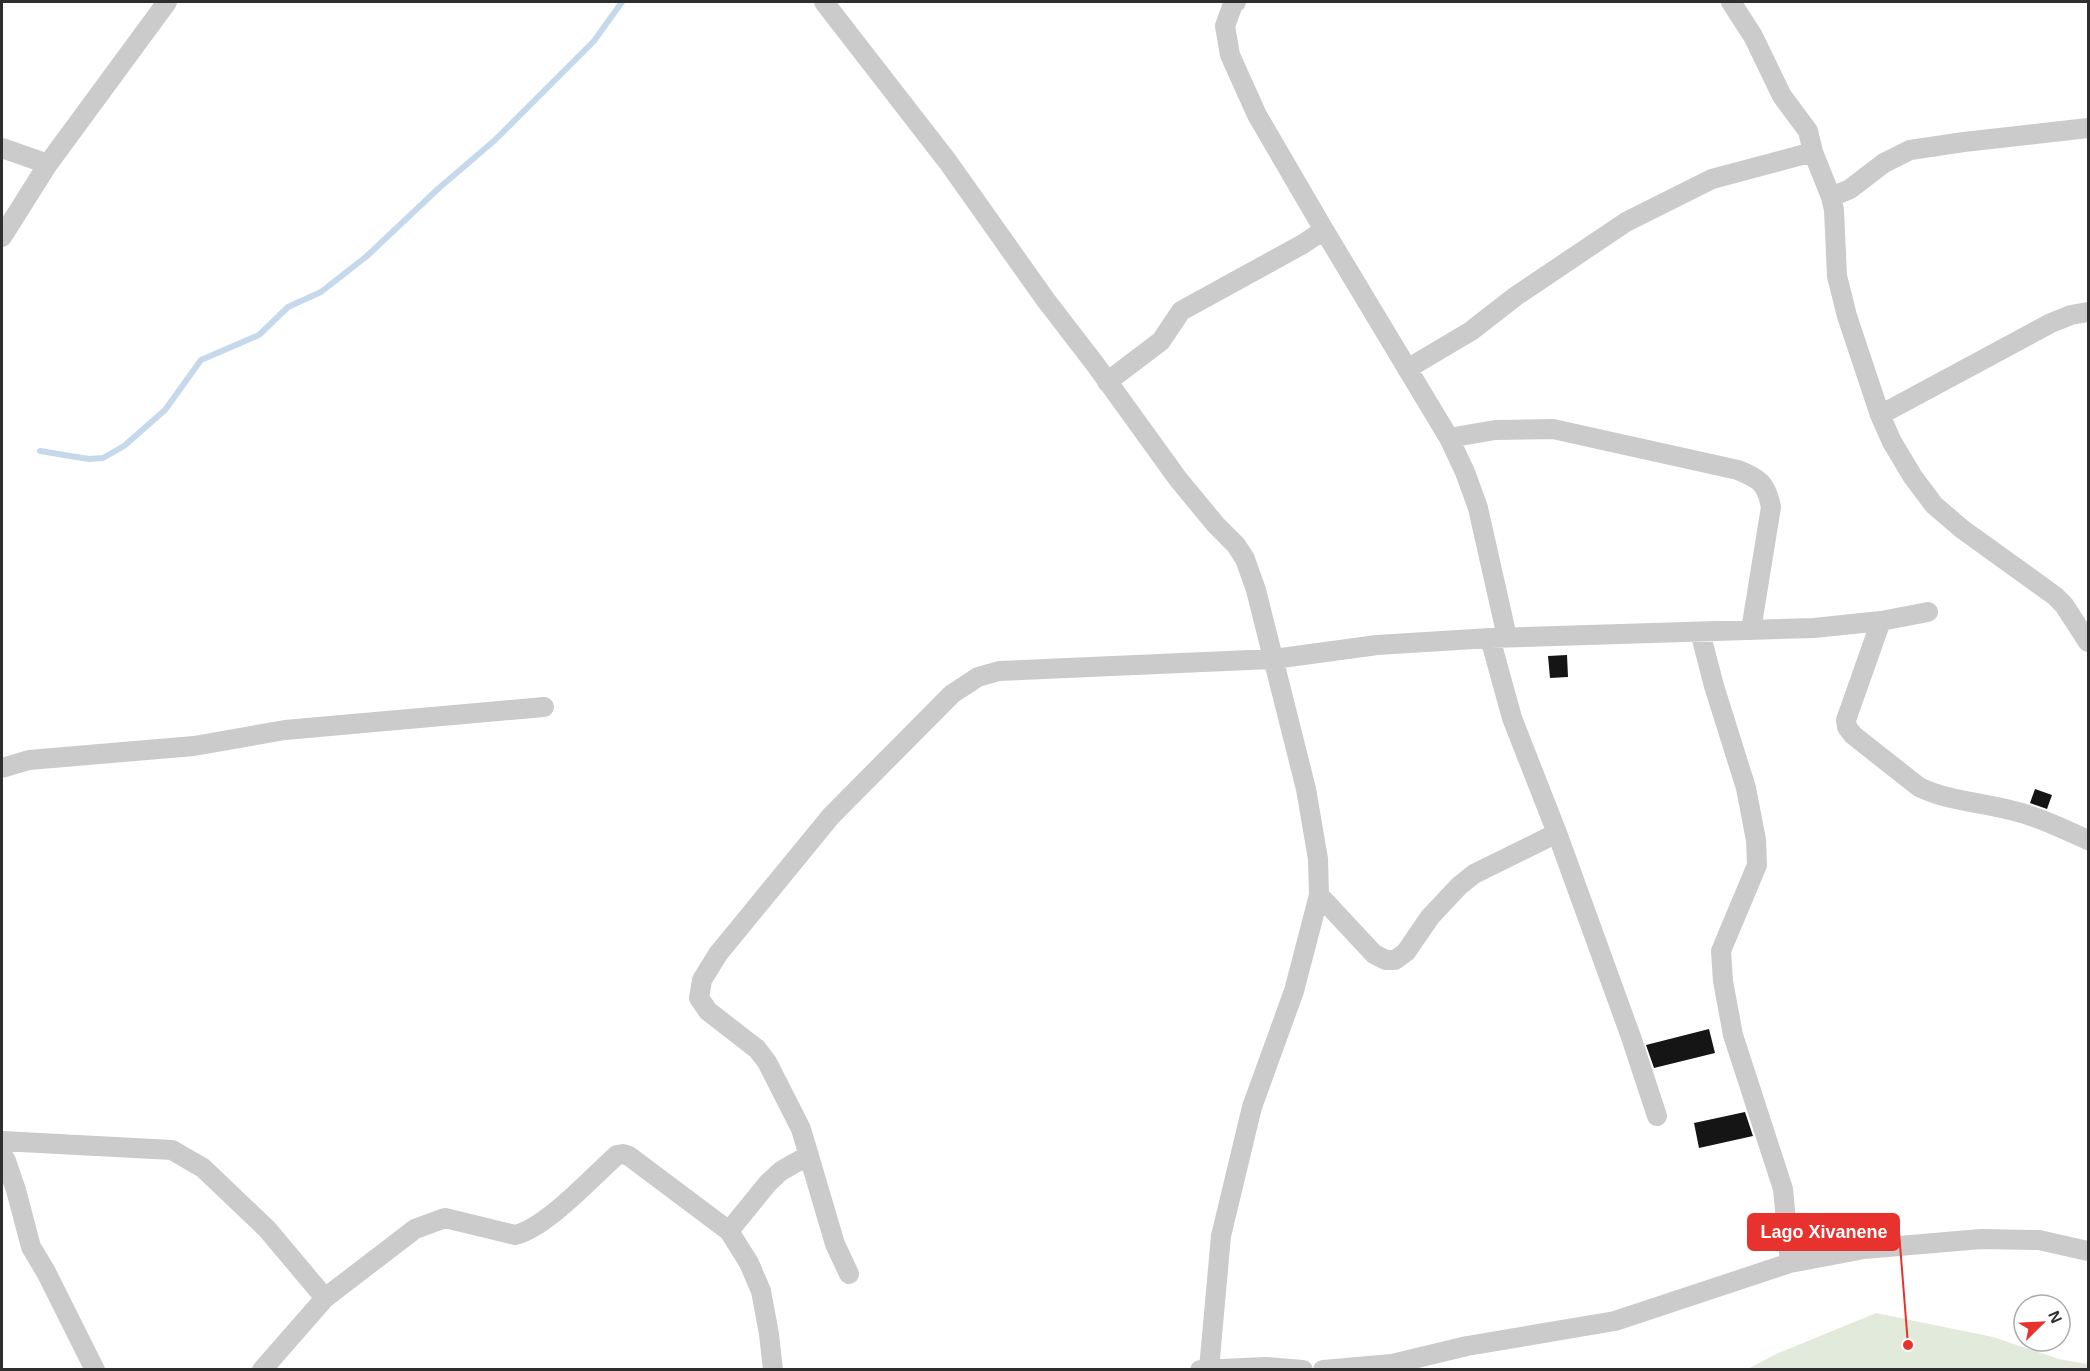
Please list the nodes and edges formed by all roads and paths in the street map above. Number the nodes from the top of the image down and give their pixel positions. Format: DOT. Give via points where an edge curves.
graph roads {
  1 [pos="167,2"];
  2 [pos="824,2"];
  3 [pos="1236,2"];
  4 [pos="1731,2"];
  5 [pos="2088,128"];
  6 [pos="2,148"];
  7 [pos="1813,152"];
  8 [pos="48,164"];
  9 [pos="1831,197"];
  10 [pos="1324,230"];
  11 [pos="2,237"];
  12 [pos="2088,312"];
  13 [pos="1407,369"];
  14 [pos="1107,382"];
  15 [pos="1880,415"];
  16 [pos="1449,438"];
  17 [pos="1928,612"];
  18 [pos="1881,621"];
  19 [pos="1750,630"];
  20 [pos="1700,632"];
  21 [pos="1499,637"];
  22 [pos="2088,642"];
  23 [pos="1274,659"];
  24 [pos="544,707"];
  25 [pos="2,768"];
  26 [pos="1557,833"];
  27 [pos="2088,840"];
  28 [pos="1319,894"];
  29 [pos="1657,1116"];
  30 [pos="2,1141"];
  31 [pos="2,1154"];
  32 [pos="809,1155"];
  33 [pos="729,1231"];
  34 [pos="2088,1251"];
  35 [pos="1790,1263"];
  36 [pos="849,1274"];
  37 [pos="325,1298"];
  38 [pos="1209,1369"];
  39 [pos="95,1370"];
  40 [pos="262,1370"];
  41 [pos="773,1370"];
  42 [pos="1200,1370"];
  43 [pos="1303,1370"];
  44 [pos="1323,1370"];
  1 -- 8 [label="street"];
  2 -- 14 [label="street" via="948,162"];
  3 -- 10 [label="street" via="1225,26 1230,55 1257,115"];
  4 -- 7 [label="street" via="1753,36 1782,96 1808,130"];
  5 -- 9 [label="street" via="1910,150"];
  6 -- 8 [label="street"];
  7 -- 9 [label="street"];
  7 -- 13 [label="street" via="1712,179 1626,222 1471,331"];
  8 -- 11 [label="street"];
  9 -- 15 [label="street" via="1837,276"];
  10 -- 13 [label="street"];
  10 -- 14 [label="street" via="1181,311 1161,340"];
  12 -- 15 [label="street" via="2051,323"];
  13 -- 16 [label="street"];
  14 -- 23 [label="street" via="1178,478 1245,559"];
  15 -- 22 [label="street" via="1907,468 1934,505 2055,596"];
  16 -- 19 [label="street" via="1495,430 1553,429 1738,470 1759,479 1768,491 1771,507"];
  16 -- 21 [label="street" via="1478,508"];
  17 -- 18 [label="street"];
  18 -- 19 [label="street"];
  18 -- 27 [label="street" via="1846,720 1853,735 1929,792 2026,814"];
  19 -- 20 [label="street"];
  20 -- 21 [label="street"];
  20 -- 35 [label="street" via="1746,788 1757,865 1721,951 1723,981 1733,1035 1783,1189"];
  21 -- 23 [label="street" via="1377,645"];
  21 -- 26 [label="street" via="1512,718"];
  23 -- 28 [label="street" via="1306,789 1318,859"];
  23 -- 32 [label="street" via="999,671 978,678 952,694 831,816 718,954 702,980 699,998 708,1011 757,1049 767,1062 801,1129"];
  24 -- 25 [label="street" via="285,730 194,746 29,760"];
  26 -- 28 [label="street" via="1474,874 1430,917 1406,952 1395,960 1374,954"];
  26 -- 29 [label="street"];
  28 -- 38 [label="street" via="1294,992 1252,1107 1221,1236"];
  30 -- 37 [label="street" via="172,1150 203,1168 267,1229"];
  31 -- 39 [label="street" via="31,1247"];
  32 -- 33 [label="street" via="774,1177"];
  32 -- 36 [label="street" via="835,1244"];
  33 -- 37 [label="street" via="623,1154 617,1155 527,1232 515,1235 445,1218 415,1229"];
  33 -- 41 [label="street" via="761,1291"];
  34 -- 35 [label="street" via="2039,1240 1981,1239 1864,1249"];
  35 -- 44 [label="street" via="1615,1321 1467,1346 1392,1364"];
  37 -- 40 [label="street"];
  38 -- 42 [label="street"];
  38 -- 43 [label="street" via="1266,1366"];
}
